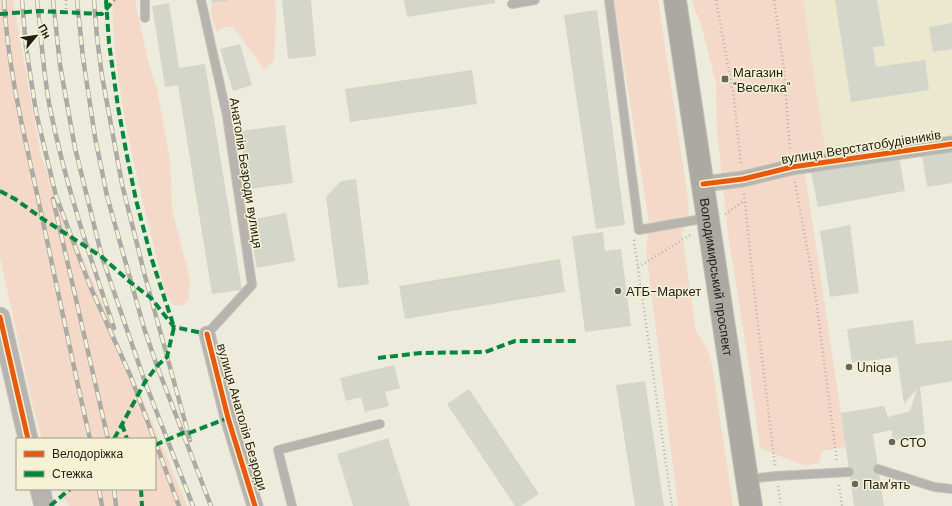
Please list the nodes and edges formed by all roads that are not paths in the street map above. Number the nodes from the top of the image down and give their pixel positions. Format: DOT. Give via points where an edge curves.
graph roads {
  1 [pos="146,0"];
  2 [pos="201,0"];
  3 [pos="534,0"];
  4 [pos="609,0"];
  5 [pos="674,0"];
  6 [pos="512,4"];
  7 [pos="146,18"];
  8 [pos="952,144"];
  9 [pos="703,184"];
  10 [pos="708,218"];
  11 [pos="0,317"];
  12 [pos="207,334"];
  13 [pos="380,424"];
  14 [pos="28,438"];
  15 [pos="878,469"];
  16 [pos="849,472"];
  17 [pos="747,480"];
  18 [pos="952,489"];
  19 [pos="40,490"];
  20 [pos="44,506"];
  21 [pos="255,506"];
  22 [pos="292,506"];
  23 [pos="751,506"];
  1 -- 7 [label="lane"];
  2 -- 12 [label="lane, Анатолія Безроди вулиця" via="227,116 252,285"];
  3 -- 6 [label="lane"];
  4 -- 10 [label="lane" via="639,230"];
  5 -- 9 [label="main road, Володимирський проспект"];
  8 -- 9 [label="street, вулиця Верстатобудівників" via="792,167"];
  9 -- 10 [label="main road, Володимирський проспект"];
  10 -- 17 [label="main road, Володимирський проспект"];
  11 -- 14 [label="street"];
  12 -- 21 [label="street, вулиця Анатолія Безроди" via="228,418"];
  13 -- 22 [label="lane" via="278,450"];
  15 -- 18 [label="lane" via="934,487"];
  16 -- 17 [label="lane"];
  17 -- 23 [label="main road, Володимирський проспект"];
  19 -- 20 [label="street"];
}
